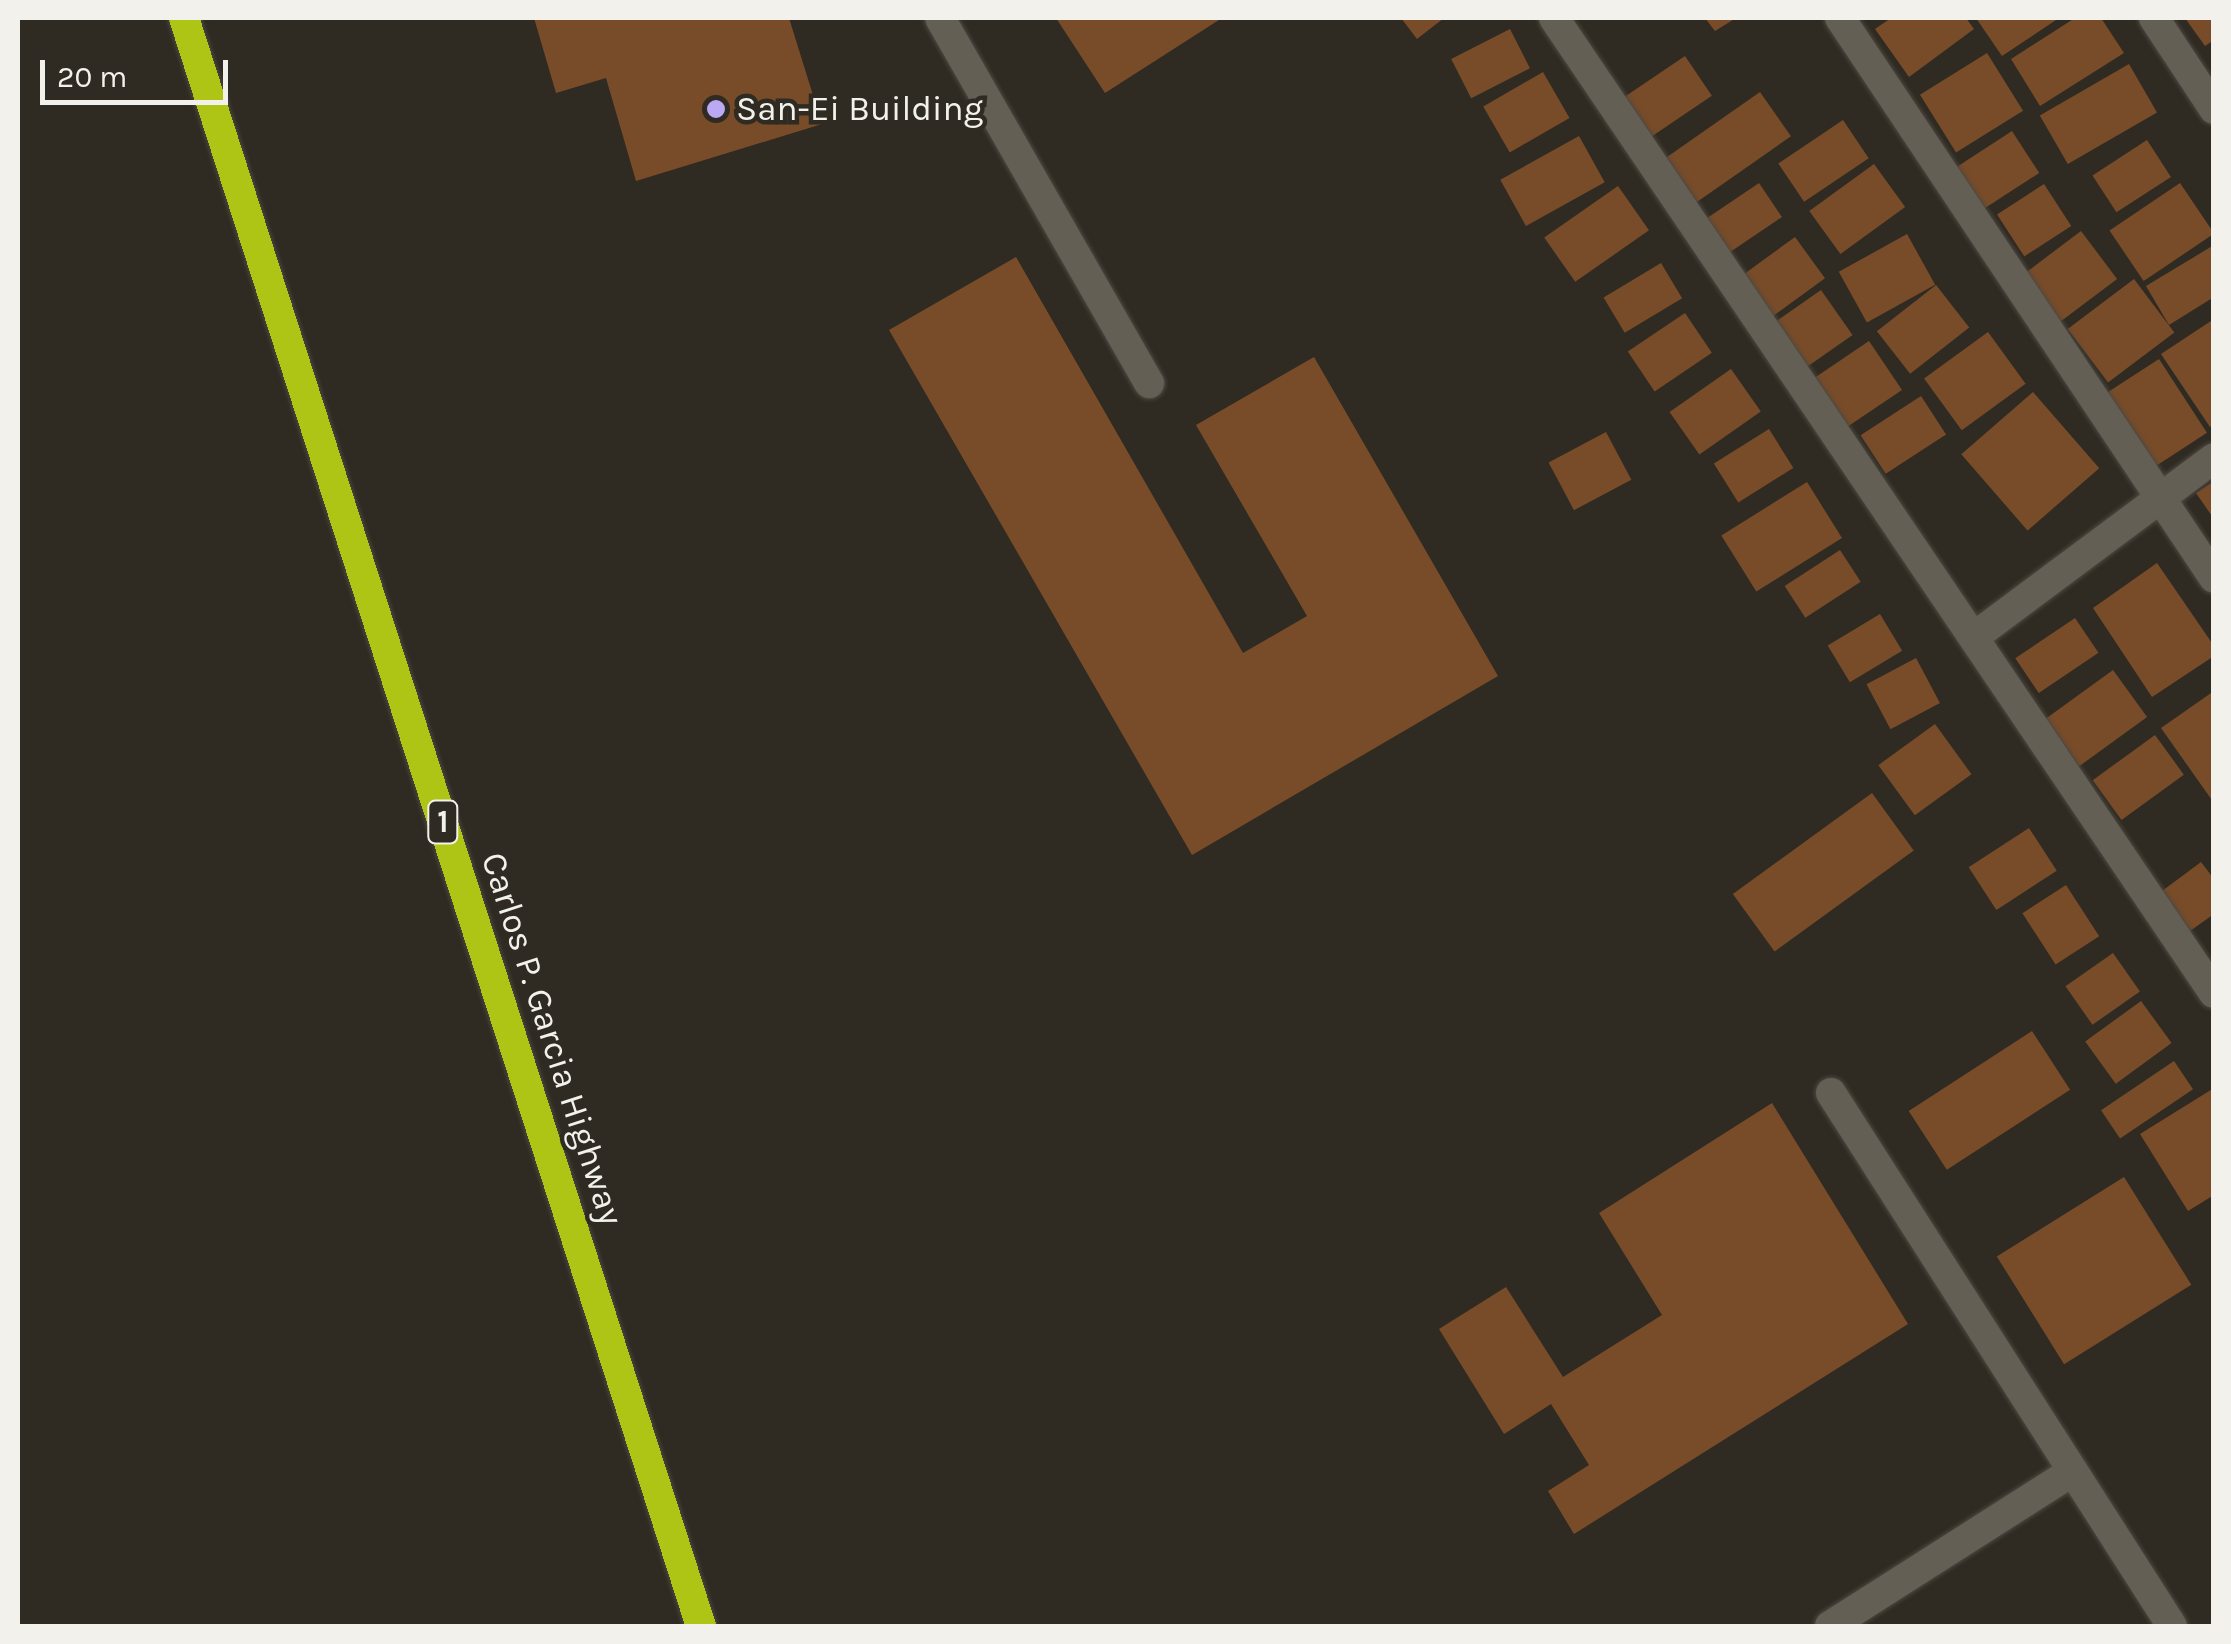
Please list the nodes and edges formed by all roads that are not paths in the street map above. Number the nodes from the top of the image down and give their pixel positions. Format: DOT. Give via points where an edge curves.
graph roads {
  1 [pos="184,18"];
  2 [pos="940,18"];
  3 [pos="1554,18"];
  4 [pos="1840,18"];
  5 [pos="2154,18"];
  6 [pos="2214,108"];
  7 [pos="1150,382"];
  8 [pos="2214,458"];
  9 [pos="2158,496"];
  10 [pos="2214,578"];
  11 [pos="1974,637"];
  12 [pos="2214,993"];
  13 [pos="1831,1093"];
  14 [pos="2073,1471"];
  15 [pos="701,1626"];
  16 [pos="1830,1626"];
  17 [pos="2172,1626"];
  1 -- 15 [label="highway, Carlos P. Garcia Highway / 1"];
  2 -- 7 [label="street"];
  3 -- 11 [label="street"];
  4 -- 9 [label="street"];
  5 -- 6 [label="street"];
  8 -- 9 [label="street"];
  9 -- 10 [label="street"];
  9 -- 11 [label="street"];
  11 -- 12 [label="street"];
  13 -- 14 [label="street"];
  14 -- 16 [label="street"];
  14 -- 17 [label="street"];
}
